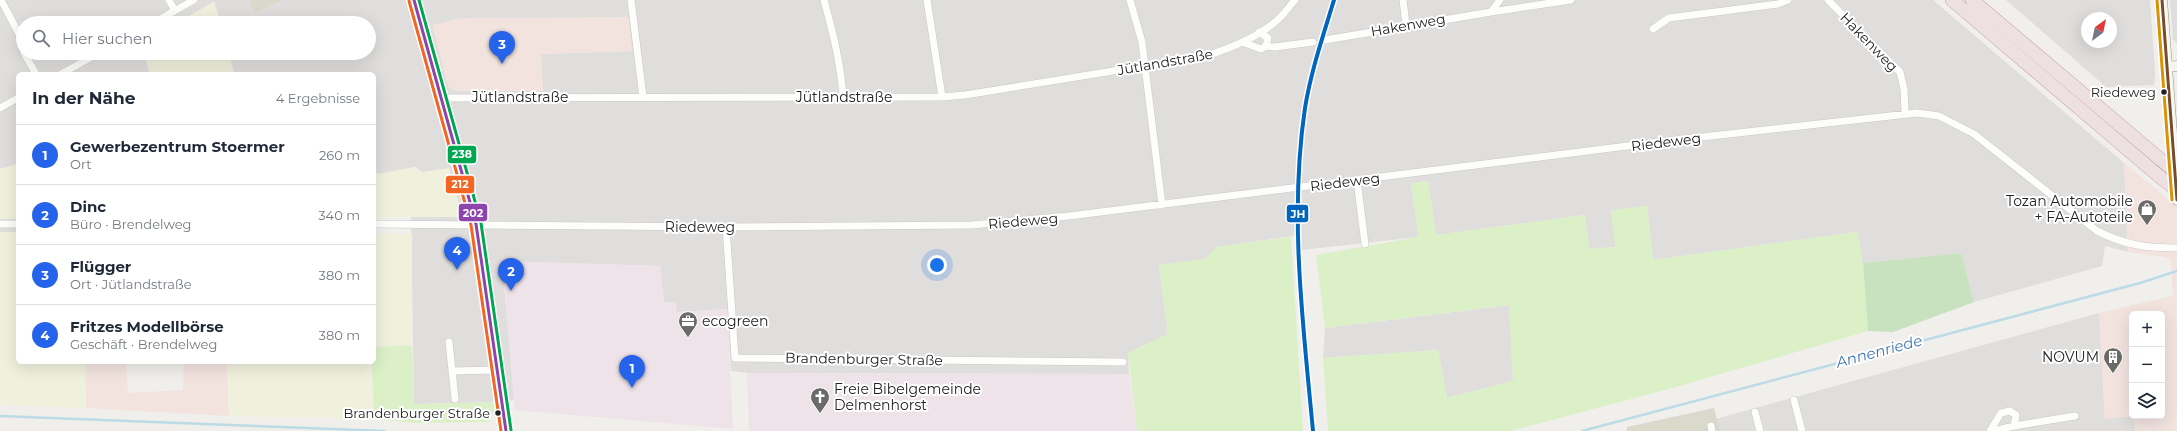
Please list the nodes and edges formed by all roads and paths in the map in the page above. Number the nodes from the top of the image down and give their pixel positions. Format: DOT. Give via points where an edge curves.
graph roads {
  1 [pos="1,0"];
  2 [pos="169,0"];
  3 [pos="194,0"];
  4 [pos="414,0"];
  5 [pos="631,0"];
  6 [pos="824,0"];
  7 [pos="927,0"];
  8 [pos="1130,0"];
  9 [pos="1295,0"];
  10 [pos="1403,0"];
  11 [pos="1500,0"];
  12 [pos="1572,0"];
  13 [pos="1788,0"];
  14 [pos="1828,0"];
  15 [pos="1952,0"];
  16 [pos="1972,0"];
  17 [pos="2162,0"];
  18 [pos="175,11"];
  19 [pos="1491,12"];
  20 [pos="166,16"];
  21 [pos="1406,25"];
  22 [pos="16,28"];
  23 [pos="1652,29"];
  24 [pos="1259,32"];
  25 [pos="1325,40"];
  26 [pos="1242,42"];
  27 [pos="1313,42"];
  28 [pos="1266,46"];
  29 [pos="28,60"];
  30 [pos="86,60"];
  31 [pos="1145,66"];
  32 [pos="2172,67"];
  33 [pos="35,72"];
  34 [pos="65,72"];
  35 [pos="643,97"];
  36 [pos="942,97"];
  37 [pos="440,98"];
  38 [pos="843,98"];
  39 [pos="16,99"];
  40 [pos="0,108"];
  41 [pos="1905,113"];
  42 [pos="2177,173"];
  43 [pos="1357,180"];
  44 [pos="2177,190"];
  45 [pos="2177,200"];
  46 [pos="1162,205"];
  47 [pos="0,224"];
  48 [pos="16,224"];
  49 [pos="376,224"];
  50 [pos="476,224"];
  51 [pos="726,227"];
  52 [pos="1365,244"];
  53 [pos="2177,248"];
  54 [pos="449,342"];
  55 [pos="1122,362"];
  56 [pos="497,370"];
  57 [pos="452,371"];
  58 [pos="455,399"];
  59 [pos="1794,400"];
  60 [pos="1755,412"];
  61 [pos="2075,416"];
  62 [pos="2014,426"];
  63 [pos="506,431"];
  64 [pos="1760,431"];
  65 [pos="1802,431"];
  66 [pos="1990,431"];
  67 [pos="1994,431"];
  1 -- 22 [label="street"];
  2 -- 18 [label="street"];
  3 -- 18 [label="street"];
  4 -- 37 [label="street"];
  5 -- 35 [label="street"];
  6 -- 38 [label="street" via="836,44"];
  7 -- 36 [label="street"];
  8 -- 31 [label="street" via="1142,42"];
  9 -- 24 [label="street, Jütlandstraße" via="1285,13"];
  10 -- 21 [label="street"];
  11 -- 19 [label="street"];
  12 -- 19 [label="street, Hakenweg"];
  13 -- 23 [label="street" via="1778,4 1669,18"];
  14 -- 41 [label="street, Hakenweg" via="1900,72"];
  15 -- 44 [label="highway, bridge"];
  16 -- 42 [label="highway, bridge"];
  17 -- 32 [label="main road"];
  18 -- 20 [label="street"];
  19 -- 21 [label="street, Hakenweg"];
  21 -- 25 [label="street, Hakenweg"];
  24 -- 26 [label="street, Jütlandstraße"];
  24 -- 28 [label="street" via="1268,38"];
  26 -- 28 [label="street" via="1261,49"];
  26 -- 31 [label="street, Jütlandstraße" via="1206,56"];
  27 -- 28 [label="street"];
  29 -- 33 [label="street"];
  30 -- 34 [label="street"];
  31 -- 36 [label="street, Jütlandstraße"];
  31 -- 46 [label="street"];
  32 -- 45 [label="main road"];
  35 -- 37 [label="street, Jütlandstraße"];
  35 -- 38 [label="street, Jütlandstraße"];
  36 -- 38 [label="street, Jütlandstraße"];
  37 -- 50 [label="street"];
  39 -- 40 [label="street"];
  41 -- 43 [label="street, Riedeweg"];
  41 -- 53 [label="street, Riedeweg" via="1939,116 1974,134 2097,230 2119,242"];
  43 -- 46 [label="street, Riedeweg"];
  43 -- 52 [label="street"];
  46 -- 51 [label="street, Riedeweg" via="972,225"];
  47 -- 48 [label="street"];
  49 -- 50 [label="street, Riedeweg"];
  50 -- 51 [label="street, Riedeweg"];
  50 -- 56 [label="street"];
  51 -- 55 [label="street, Brandenburger Straße" via="735,358"];
  54 -- 57 [label="street"];
  56 -- 57 [label="street"];
  56 -- 63 [label="street"];
  57 -- 58 [label="street"];
  59 -- 65 [label="street"];
  60 -- 64 [label="street"];
  61 -- 62 [label="street"];
  62 -- 66 [label="street" via="2016,415 2010,411 2001,413"];
  62 -- 67 [label="street"];
}
